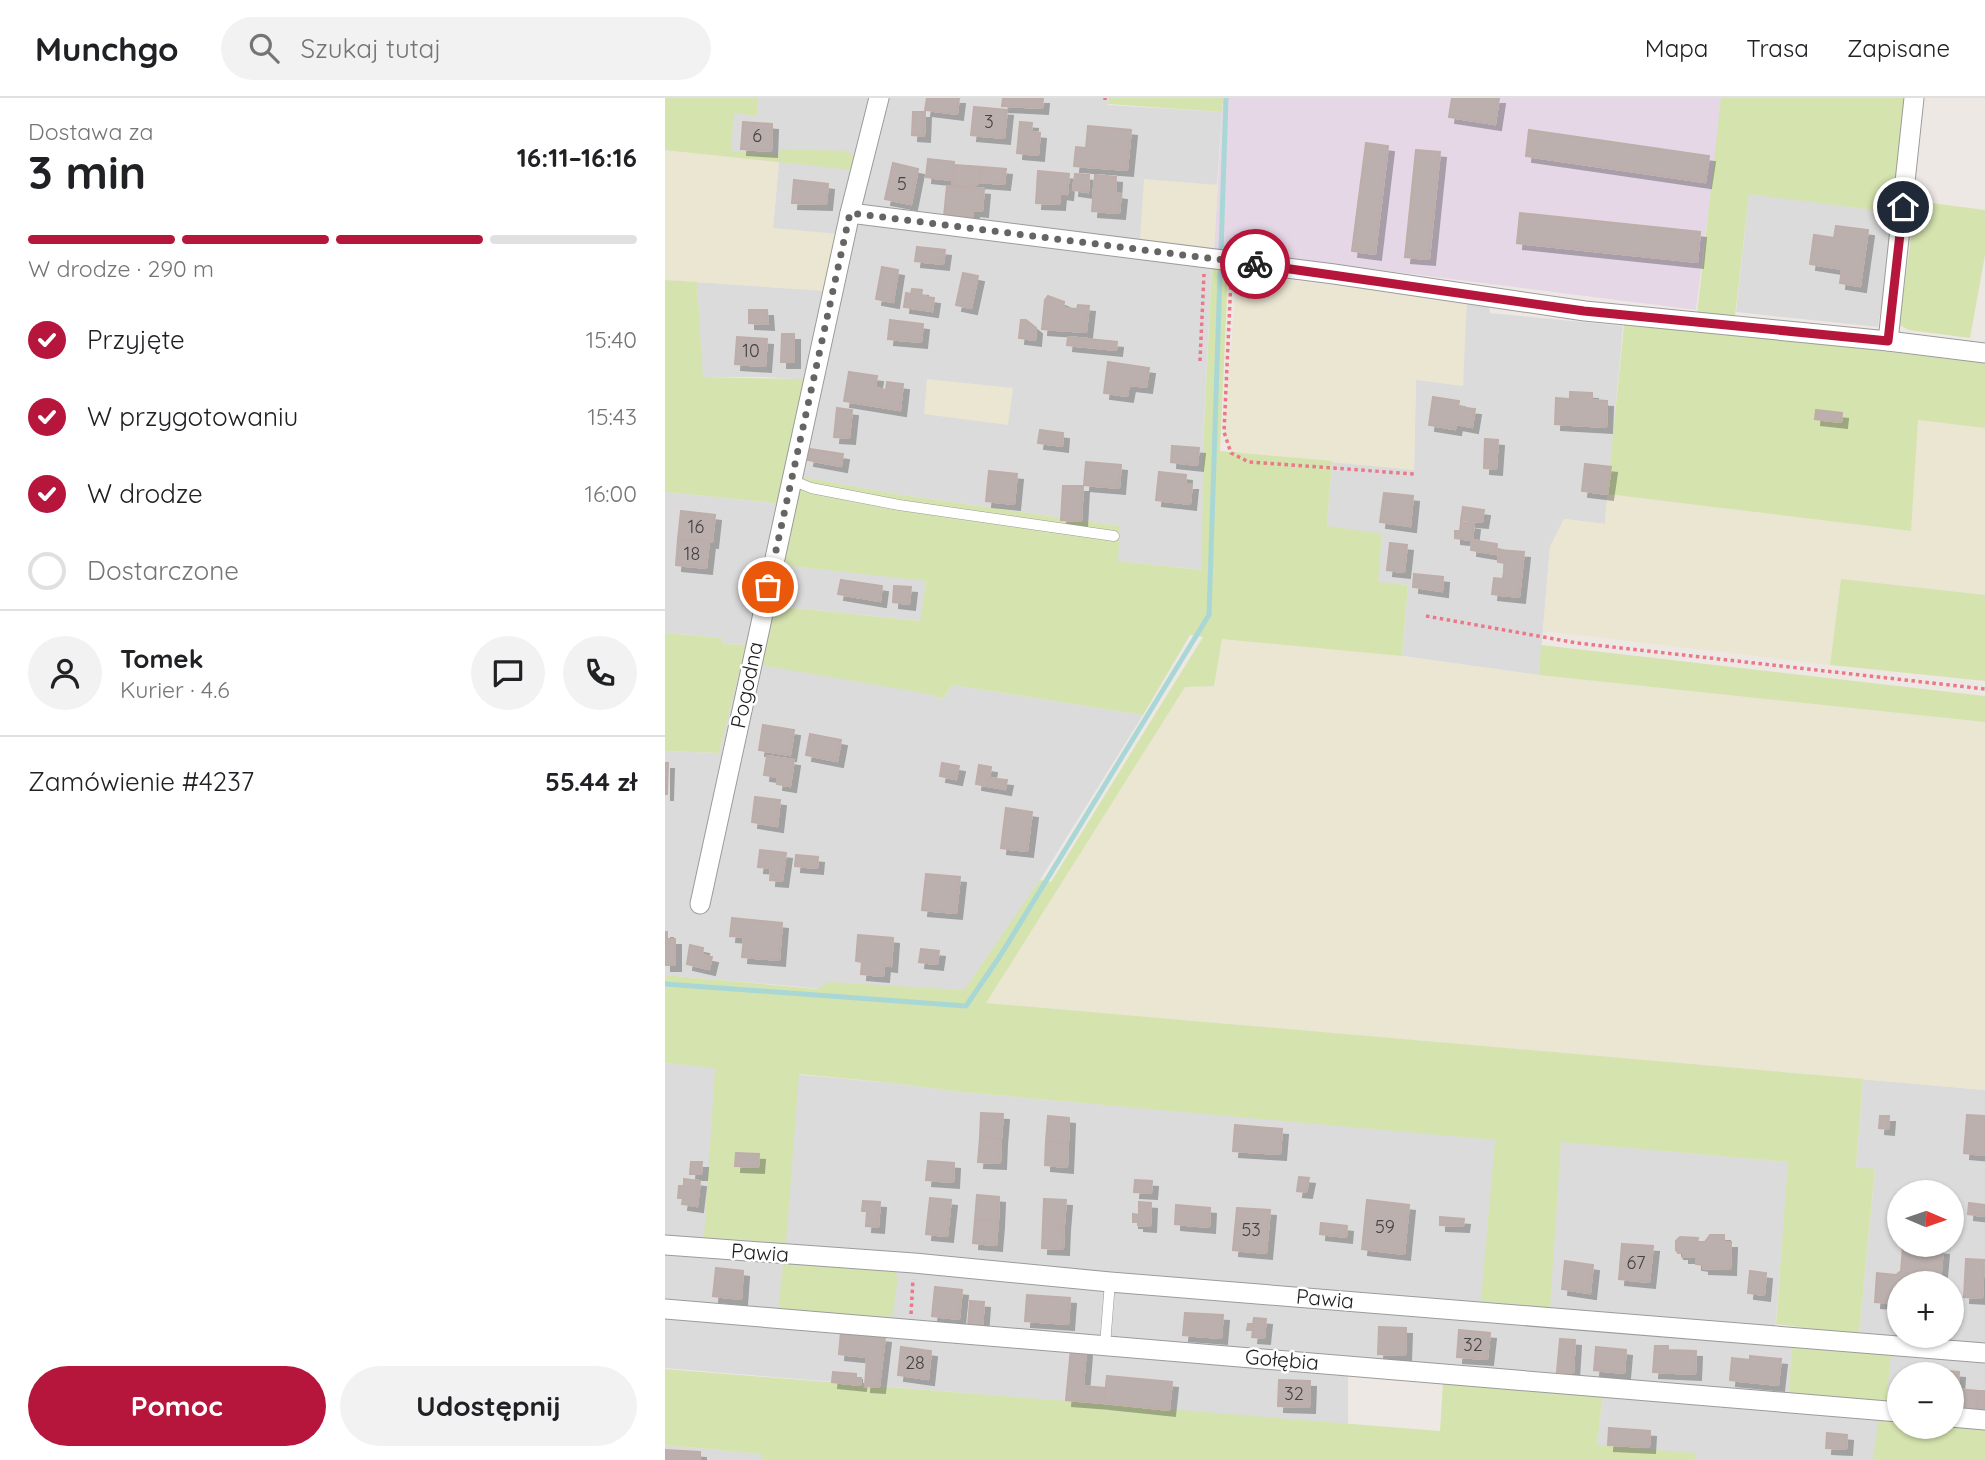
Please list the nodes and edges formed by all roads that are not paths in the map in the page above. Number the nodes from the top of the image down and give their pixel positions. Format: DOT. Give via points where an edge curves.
graph roads {
  1 [pos="879,98"];
  2 [pos="1914,98"];
  3 [pos="850,213"];
  4 [pos="1888,341"];
  5 [pos="1985,353"];
  6 [pos="792,480"];
  7 [pos="1114,536"];
  8 [pos="700,904"];
  9 [pos="665,1245"];
  10 [pos="1110,1282"];
  11 [pos="665,1309"];
  12 [pos="1105,1345"];
  13 [pos="1985,1353"];
  14 [pos="1887,1411"];
  15 [pos="1964,1418"];
  16 [pos="1985,1420"];
  1 -- 3 [label="street, Pogodna"];
  2 -- 4 [label="street"];
  3 -- 4 [label="street" via="1334,274 1584,311"];
  3 -- 6 [label="street, Pogodna"];
  4 -- 5 [label="street"];
  6 -- 7 [label="lane" via="899,505"];
  6 -- 8 [label="street, Pogodna"];
  9 -- 10 [label="street, Pawia"];
  10 -- 12 [label="lane"];
  10 -- 13 [label="street, Pawia"];
  11 -- 12 [label="street, Gołębia"];
  12 -- 14 [label="street, Gołębia"];
  15 -- 16 [label="street"];
}
